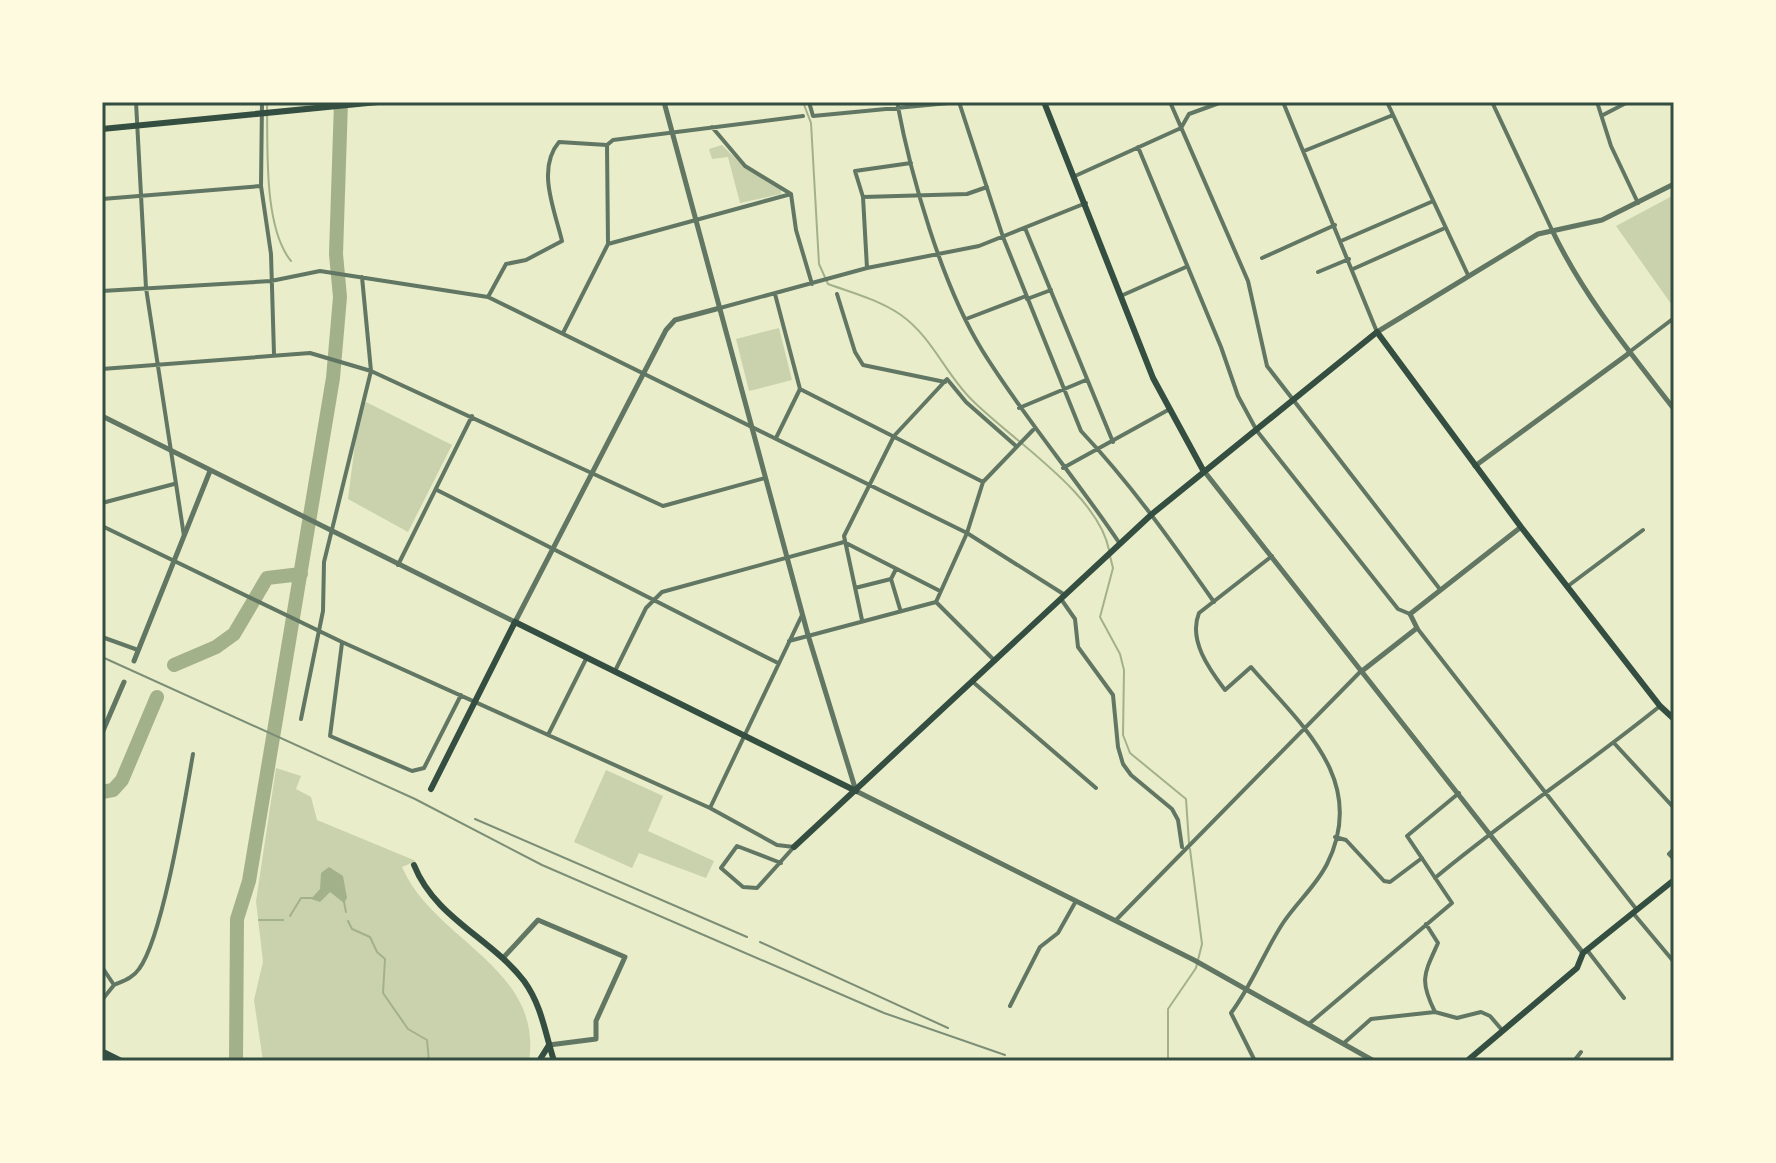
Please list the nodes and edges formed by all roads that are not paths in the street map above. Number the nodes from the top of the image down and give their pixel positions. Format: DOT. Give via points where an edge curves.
graph roads {
  1 [pos="136,102"];
  2 [pos="262,102"];
  3 [pos="378,102"];
  4 [pos="664,102"];
  5 [pos="809,102"];
  6 [pos="959,102"];
  7 [pos="1044,102"];
  8 [pos="1170,102"];
  9 [pos="1222,102"];
  10 [pos="1283,102"];
  11 [pos="1387,102"];
  12 [pos="1492,102"];
  13 [pos="1597,102"];
  14 [pos="1628,102"];
  15 [pos="897,105"];
  16 [pos="263,114"];
  17 [pos="1393,115"];
  18 [pos="1603,115"];
  19 [pos="803,116"];
  20 [pos="134,126"];
  21 [pos="712,127"];
  22 [pos="1181,128"];
  23 [pos="102,129"];
  24 [pos="672,135"];
  25 [pos="607,145"];
  26 [pos="1138,147"];
  27 [pos="1304,151"];
  28 [pos="911,163"];
  29 [pos="1075,176"];
  30 [pos="1674,184"];
  31 [pos="261,186"];
  32 [pos="987,187"];
  33 [pos="791,194"];
  34 [pos="141,195"];
  35 [pos="922,195"];
  36 [pos="863,197"];
  37 [pos="102,199"];
  38 [pos="1432,201"];
  39 [pos="1086,203"];
  40 [pos="1638,204"];
  41 [pos="695,221"];
  42 [pos="1335,225"];
  43 [pos="1025,228"];
  44 [pos="1445,228"];
  45 [pos="1552,230"];
  46 [pos="1003,237"];
  47 [pos="1341,241"];
  48 [pos="608,244"];
  49 [pos="940,254"];
  50 [pos="1262,258"];
  51 [pos="1349,259"];
  52 [pos="1186,267"];
  53 [pos="867,268"];
  54 [pos="1353,269"];
  55 [pos="1318,272"];
  56 [pos="1468,275"];
  57 [pos="362,277"];
  58 [pos="271,281"];
  59 [pos="812,284"];
  60 [pos="146,288"];
  61 [pos="1051,290"];
  62 [pos="102,291"];
  63 [pos="775,294"];
  64 [pos="837,294"];
  65 [pos="1123,295"];
  66 [pos="488,297"];
  67 [pos="1026,297"];
  68 [pos="720,308"];
  69 [pos="1674,318"];
  70 [pos="966,319"];
  71 [pos="1377,332"];
  72 [pos="563,333"];
  73 [pos="274,354"];
  74 [pos="1628,354"];
  75 [pos="157,364"];
  76 [pos="102,369"];
  77 [pos="369,370"];
  78 [pos="645,375"];
  79 [pos="1086,380"];
  80 [pos="945,382"];
  81 [pos="800,389"];
  82 [pos="1064,389"];
  83 [pos="1292,400"];
  84 [pos="1019,408"];
  85 [pos="1674,409"];
  86 [pos="1168,410"];
  87 [pos="102,416"];
  88 [pos="472,416"];
  89 [pos="750,426"];
  90 [pos="1033,430"];
  91 [pos="1257,431"];
  92 [pos="894,436"];
  93 [pos="776,438"];
  94 [pos="1113,442"];
  95 [pos="1017,446"];
  96 [pos="1101,449"];
  97 [pos="169,450"];
  98 [pos="1475,466"];
  99 [pos="1063,468"];
  100 [pos="1203,470"];
  101 [pos="210,471"];
  102 [pos="594,474"];
  103 [pos="765,478"];
  104 [pos="983,482"];
  105 [pos="174,484"];
  106 [pos="870,484"];
  107 [pos="437,490"];
  108 [pos="102,503"];
  109 [pos="1152,514"];
  110 [pos="102,526"];
  111 [pos="1521,527"];
  112 [pos="1643,530"];
  113 [pos="332,533"];
  114 [pos="967,533"];
  115 [pos="185,539"];
  116 [pos="844,542"];
  117 [pos="1117,548"];
  118 [pos="553,549"];
  119 [pos="787,556"];
  120 [pos="1272,556"];
  121 [pos="175,563"];
  122 [pos="397,565"];
  123 [pos="896,569"];
  124 [pos="891,579"];
  125 [pos="1567,587"];
  126 [pos="855,588"];
  127 [pos="1439,588"];
  128 [pos="940,591"];
  129 [pos="1063,597"];
  130 [pos="653,598"];
  131 [pos="936,602"];
  132 [pos="1214,602"];
  133 [pos="900,609"];
  134 [pos="803,613"];
  135 [pos="1410,614"];
  136 [pos="862,620"];
  137 [pos="515,622"];
  138 [pos="1417,628"];
  139 [pos="319,631"];
  140 [pos="808,635"];
  141 [pos="102,637"];
  142 [pos="789,641"];
  143 [pos="342,642"];
  144 [pos="138,650"];
  145 [pos="586,658"];
  146 [pos="134,661"];
  147 [pos="995,661"];
  148 [pos="778,663"];
  149 [pos="1362,671"];
  150 [pos="614,673"];
  151 [pos="124,682"];
  152 [pos="973,682"];
  153 [pos="461,695"];
  154 [pos="475,702"];
  155 [pos="1660,706"];
  156 [pos="301,719"];
  157 [pos="1672,719"];
  158 [pos="1303,727"];
  159 [pos="102,733"];
  160 [pos="548,735"];
  161 [pos="744,736"];
  162 [pos="1614,743"];
  163 [pos="193,754"];
  164 [pos="1096,788"];
  165 [pos="431,789"];
  166 [pos="856,791"];
  167 [pos="1459,793"];
  168 [pos="1547,794"];
  169 [pos="710,808"];
  170 [pos="1674,808"];
  171 [pos="1489,833"];
  172 [pos="1335,837"];
  173 [pos="794,847"];
  174 [pos="1183,847"];
  175 [pos="1674,849"];
  176 [pos="1422,858"];
  177 [pos="1674,859"];
  178 [pos="781,863"];
  179 [pos="414,865"];
  180 [pos="1435,878"];
  181 [pos="1674,880"];
  182 [pos="1076,901"];
  183 [pos="1635,911"];
  184 [pos="1116,920"];
  185 [pos="1425,924"];
  186 [pos="1585,952"];
  187 [pos="503,958"];
  188 [pos="1674,962"];
  189 [pos="102,967"];
  190 [pos="114,985"];
  191 [pos="1249,989"];
  192 [pos="1624,998"];
  193 [pos="102,1000"];
  194 [pos="1010,1006"];
  195 [pos="1435,1012"];
  196 [pos="1310,1023"];
  197 [pos="1503,1031"];
  198 [pos="1344,1043"];
  199 [pos="549,1045"];
  200 [pos="102,1052"];
  201 [pos="1581,1052"];
  202 [pos="120,1061"];
  203 [pos="539,1061"];
  204 [pos="554,1061"];
  205 [pos="1255,1061"];
  206 [pos="1374,1061"];
  207 [pos="1467,1061"];
  208 [pos="1574,1061"];
  1 -- 20 [label="street"];
  2 -- 16 [label="street"];
  3 -- 16 [label="main road"];
  4 -- 24 [label="street"];
  5 -- 15 [label="street" via="813,116"];
  6 -- 15 [label="street"];
  6 -- 32 [label="street"];
  7 -- 29 [label="main road"];
  8 -- 22 [label="street"];
  9 -- 22 [label="street" via="1189,114"];
  10 -- 27 [label="street"];
  11 -- 17 [label="street"];
  12 -- 45 [label="street"];
  13 -- 18 [label="street"];
  14 -- 18 [label="street"];
  15 -- 28 [label="street"];
  16 -- 20 [label="main road"];
  16 -- 31 [label="street"];
  17 -- 27 [label="street"];
  17 -- 38 [label="street"];
  18 -- 40 [label="street"];
  19 -- 21 [label="street"];
  20 -- 23 [label="main road"];
  20 -- 34 [label="street"];
  21 -- 24 [label="street"];
  21 -- 33 [label="street" via="745,166"];
  22 -- 26 [label="street"];
  22 -- 83 [label="street" via="1248,281 1267,366"];
  24 -- 25 [label="street" via="613,140"];
  24 -- 41 [label="street"];
  25 -- 48 [label="street"];
  25 -- 66 [label="street" via="574,140 559,142 552,150 547,172 562,241 506,264"];
  26 -- 29 [label="street"];
  26 -- 52 [label="street"];
  27 -- 42 [label="street"];
  28 -- 35 [label="street"];
  28 -- 36 [label="street" via="855,171"];
  29 -- 39 [label="main road"];
  30 -- 40 [label="street"];
  31 -- 34 [label="street"];
  31 -- 58 [label="street"];
  32 -- 35 [label="street" via="967,194"];
  32 -- 46 [label="street"];
  33 -- 41 [label="street"];
  33 -- 59 [label="street"];
  34 -- 37 [label="street"];
  34 -- 60 [label="street"];
  35 -- 36 [label="street"];
  35 -- 49 [label="street"];
  36 -- 53 [label="street"];
  38 -- 44 [label="street"];
  38 -- 47 [label="street"];
  39 -- 43 [label="street"];
  39 -- 65 [label="main road"];
  40 -- 45 [label="street" via="1602,220"];
  41 -- 48 [label="street"];
  41 -- 68 [label="street"];
  42 -- 47 [label="street"];
  42 -- 50 [label="street"];
  43 -- 46 [label="street"];
  43 -- 61 [label="street"];
  44 -- 54 [label="street"];
  44 -- 56 [label="street"];
  45 -- 56 [label="street"];
  45 -- 74 [label="street" via="1573,273"];
  46 -- 49 [label="street"];
  46 -- 67 [label="street"];
  47 -- 51 [label="street"];
  48 -- 72 [label="street"];
  49 -- 53 [label="street"];
  49 -- 70 [label="street"];
  51 -- 54 [label="street"];
  51 -- 55 [label="street"];
  52 -- 65 [label="street"];
  52 -- 91 [label="street"];
  53 -- 59 [label="street"];
  54 -- 71 [label="street"];
  56 -- 71 [label="street"];
  57 -- 58 [label="street" via="320,271"];
  57 -- 66 [label="street"];
  57 -- 77 [label="street"];
  58 -- 60 [label="street"];
  58 -- 73 [label="street"];
  59 -- 63 [label="street"];
  60 -- 62 [label="street"];
  60 -- 75 [label="street"];
  61 -- 67 [label="street"];
  61 -- 79 [label="street"];
  63 -- 68 [label="street"];
  63 -- 81 [label="street"];
  64 -- 80 [label="street" via="863,365"];
  65 -- 86 [label="main road"];
  66 -- 72 [label="street"];
  67 -- 70 [label="street"];
  67 -- 82 [label="street"];
  68 -- 78 [label="street" via="675,320"];
  68 -- 89 [label="street"];
  69 -- 74 [label="street"];
  70 -- 84 [label="street"];
  71 -- 83 [label="main road"];
  71 -- 98 [label="main road"];
  72 -- 78 [label="street"];
  73 -- 75 [label="street"];
  73 -- 77 [label="street" via="295,352"];
  74 -- 85 [label="street"];
  74 -- 98 [label="street"];
  75 -- 76 [label="street"];
  75 -- 97 [label="street"];
  77 -- 88 [label="street"];
  77 -- 113 [label="street"];
  78 -- 89 [label="street"];
  78 -- 102 [label="street"];
  79 -- 82 [label="street"];
  79 -- 94 [label="street"];
  80 -- 92 [label="street"];
  80 -- 95 [label="street"];
  81 -- 92 [label="street"];
  81 -- 93 [label="street"];
  82 -- 84 [label="street"];
  82 -- 96 [label="street" via="1081,431"];
  83 -- 91 [label="main road"];
  83 -- 127 [label="street"];
  84 -- 90 [label="street"];
  86 -- 94 [label="street"];
  86 -- 100 [label="main road"];
  87 -- 97 [label="street"];
  88 -- 102 [label="street"];
  88 -- 107 [label="street"];
  89 -- 93 [label="street"];
  89 -- 103 [label="street"];
  90 -- 95 [label="street"];
  90 -- 99 [label="street"];
  91 -- 100 [label="main road"];
  91 -- 135 [label="street" via="1398,609"];
  92 -- 104 [label="street"];
  92 -- 106 [label="street"];
  93 -- 106 [label="street"];
  94 -- 96 [label="street"];
  95 -- 104 [label="street"];
  96 -- 99 [label="street"];
  96 -- 109 [label="street"];
  97 -- 101 [label="street"];
  97 -- 105 [label="street"];
  98 -- 111 [label="main road"];
  99 -- 117 [label="street"];
  100 -- 109 [label="main road"];
  100 -- 120 [label="street"];
  101 -- 113 [label="street"];
  101 -- 115 [label="street"];
  102 -- 103 [label="street" via="663,506"];
  102 -- 118 [label="street"];
  103 -- 119 [label="street"];
  104 -- 114 [label="street"];
  105 -- 108 [label="street"];
  105 -- 115 [label="street"];
  106 -- 114 [label="street"];
  106 -- 116 [label="street"];
  107 -- 118 [label="street"];
  107 -- 122 [label="street"];
  109 -- 117 [label="main road"];
  109 -- 132 [label="street"];
  110 -- 121 [label="street"];
  111 -- 125 [label="main road"];
  111 -- 127 [label="street"];
  112 -- 125 [label="street"];
  113 -- 122 [label="street"];
  113 -- 139 [label="street" via="324,562"];
  114 -- 128 [label="street"];
  114 -- 129 [label="street"];
  115 -- 121 [label="street"];
  116 -- 119 [label="street"];
  116 -- 123 [label="street"];
  116 -- 126 [label="street"];
  117 -- 129 [label="main road"];
  118 -- 130 [label="street"];
  118 -- 137 [label="street"];
  119 -- 130 [label="street"];
  119 -- 134 [label="street"];
  120 -- 132 [label="street"];
  120 -- 149 [label="street"];
  121 -- 139 [label="street"];
  121 -- 144 [label="street"];
  122 -- 137 [label="street"];
  123 -- 124 [label="street"];
  123 -- 128 [label="street"];
  124 -- 126 [label="street"];
  124 -- 133 [label="street"];
  125 -- 155 [label="main road"];
  126 -- 136 [label="street"];
  127 -- 135 [label="street"];
  128 -- 131 [label="street"];
  129 -- 147 [label="main road"];
  129 -- 174 [label="street" via="1075,619 1078,647 1113,695 1123,764 1172,809"];
  130 -- 148 [label="street"];
  130 -- 150 [label="street"];
  131 -- 133 [label="street"];
  131 -- 147 [label="street"];
  132 -- 158 [label="street" via="1197,618 1206,666 1225,690 1251,667"];
  133 -- 136 [label="street"];
  134 -- 140 [label="street"];
  134 -- 142 [label="street"];
  135 -- 138 [label="street"];
  136 -- 140 [label="street"];
  137 -- 145 [label="main road"];
  137 -- 154 [label="main road"];
  138 -- 149 [label="street"];
  138 -- 168 [label="street"];
  139 -- 143 [label="street"];
  139 -- 156 [label="street"];
  140 -- 142 [label="street"];
  140 -- 166 [label="street"];
  141 -- 144 [label="street"];
  142 -- 148 [label="street"];
  143 -- 153 [label="street"];
  143 -- 153 [label="street" via="330,736 419,771"];
  144 -- 146 [label="street"];
  145 -- 150 [label="main road"];
  145 -- 160 [label="street"];
  147 -- 152 [label="main road"];
  148 -- 161 [label="street"];
  149 -- 158 [label="street"];
  149 -- 167 [label="street"];
  150 -- 161 [label="main road"];
  151 -- 159 [label="street"];
  152 -- 164 [label="street"];
  152 -- 166 [label="main road"];
  153 -- 154 [label="street"];
  154 -- 160 [label="street"];
  154 -- 165 [label="main road"];
  155 -- 157 [label="main road"];
  155 -- 162 [label="street"];
  158 -- 172 [label="street" via="1326,755 1339,789"];
  158 -- 174 [label="street"];
  160 -- 169 [label="street"];
  161 -- 166 [label="main road"];
  161 -- 169 [label="street"];
  162 -- 168 [label="street"];
  162 -- 170 [label="street"];
  163 -- 190 [label="street" via="159,917 141,968"];
  166 -- 173 [label="main road"];
  166 -- 182 [label="street"];
  167 -- 171 [label="street"];
  167 -- 176 [label="street" via="1407,836"];
  168 -- 171 [label="street"];
  168 -- 183 [label="street"];
  169 -- 173 [label="street" via="777,845"];
  171 -- 180 [label="street"];
  171 -- 186 [label="street"];
  172 -- 176 [label="street" via="1346,840 1384,881"];
  172 -- 191 [label="street" via="1329,861 1275,934"];
  173 -- 178 [label="street"];
  174 -- 184 [label="street"];
  175 -- 177 [label="street" via="1669,854"];
  176 -- 180 [label="street"];
  178 -- 178 [label="street" via="751,889 721,868 737,846"];
  179 -- 187 [label="main road" via="443,910"];
  180 -- 185 [label="street" via="1452,903"];
  181 -- 183 [label="main road"];
  182 -- 184 [label="street"];
  182 -- 194 [label="street" via="1058,933 1040,947"];
  183 -- 186 [label="main road"];
  183 -- 188 [label="street"];
  184 -- 191 [label="street"];
  185 -- 195 [label="street" via="1438,943 1423,974"];
  185 -- 196 [label="street"];
  186 -- 192 [label="street"];
  186 -- 197 [label="main road" via="1577,968"];
  187 -- 199 [label="main road" via="532,994"];
  187 -- 199 [label="street" via="538,920 625,957 596,1021 596,1039"];
  189 -- 190 [label="street"];
  190 -- 193 [label="street"];
  191 -- 196 [label="street"];
  191 -- 205 [label="street" via="1231,1013"];
  195 -- 197 [label="street" via="1457,1018 1481,1012"];
  195 -- 198 [label="street" via="1371,1019"];
  196 -- 198 [label="street"];
  197 -- 207 [label="main road"];
  198 -- 206 [label="street"];
  199 -- 203 [label="main road"];
  199 -- 204 [label="main road"];
  200 -- 202 [label="highway"];
  201 -- 208 [label="street"];
}
